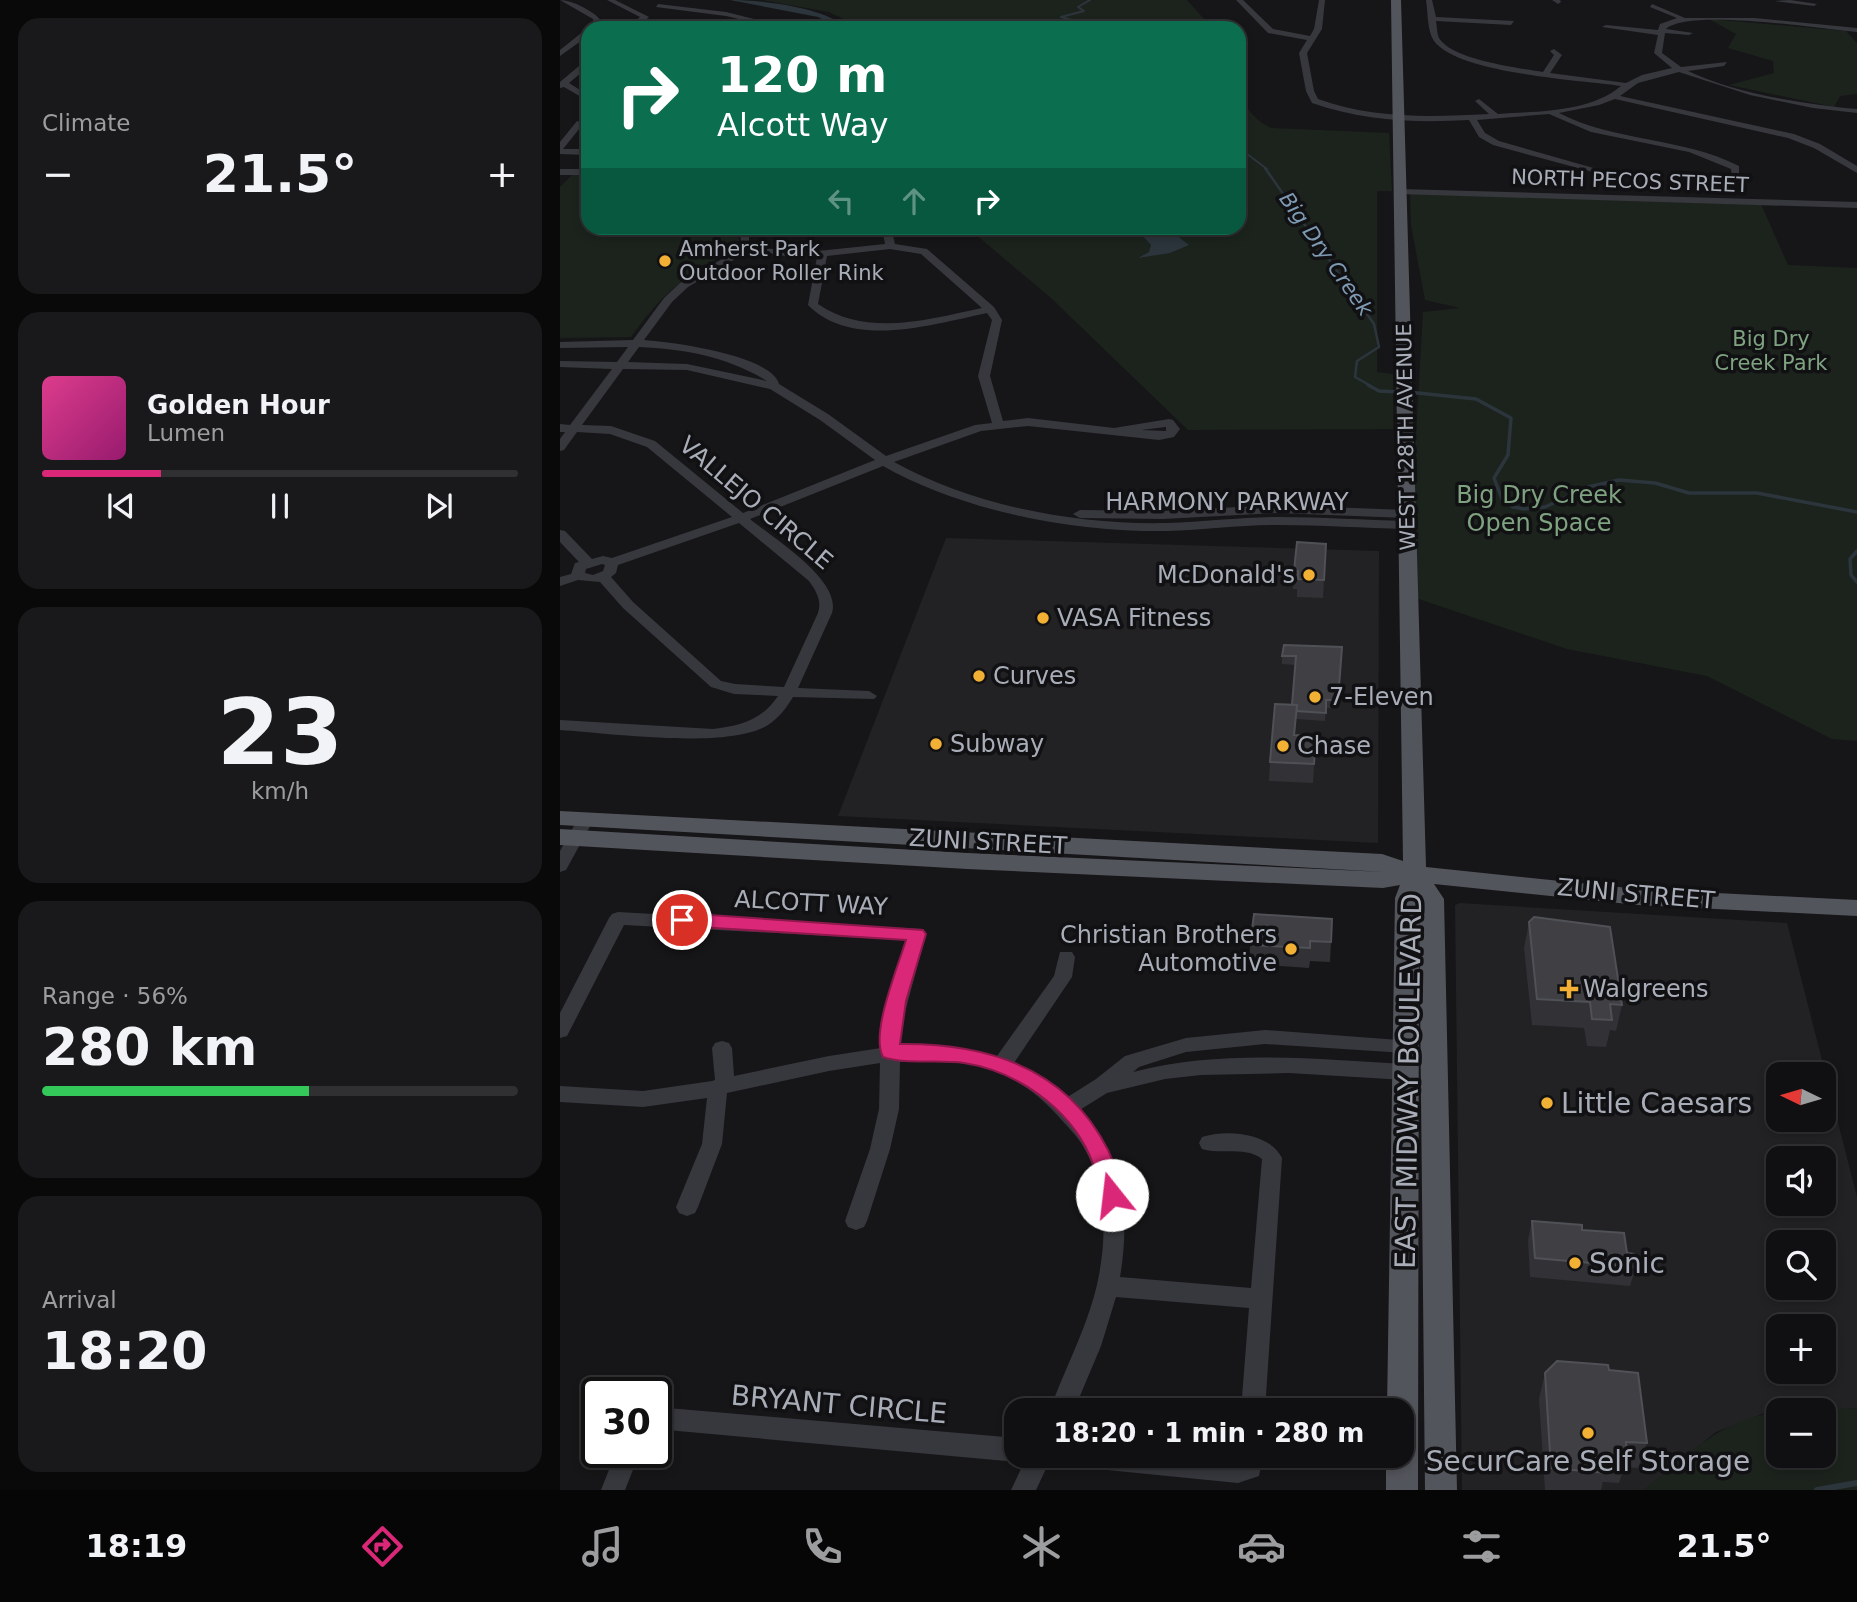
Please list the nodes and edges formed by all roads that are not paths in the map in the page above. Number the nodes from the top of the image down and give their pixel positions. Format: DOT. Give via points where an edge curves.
graph roads {
  1 [pos="561,0"];
  2 [pos="610,0"];
  3 [pos="666,0"];
  4 [pos="1239,0"];
  5 [pos="1322,0"];
  6 [pos="1396,0"];
  7 [pos="1429,0"];
  8 [pos="1777,1"];
  9 [pos="1814,4"];
  10 [pos="659,6"];
  11 [pos="1652,6"];
  12 [pos="645,17"];
  13 [pos="1682,18"];
  14 [pos="1431,19"];
  15 [pos="598,21"];
  16 [pos="640,21"];
  17 [pos="756,21"];
  18 [pos="1771,22"];
  19 [pos="1511,23"];
  20 [pos="1606,27"];
  21 [pos="1857,30"];
  22 [pos="1661,32"];
  23 [pos="1689,33"];
  24 [pos="581,38"];
  25 [pos="1311,39"];
  26 [pos="1554,51"];
  27 [pos="560,54"];
  28 [pos="577,61"];
  29 [pos="1482,63"];
  30 [pos="1724,64"];
  31 [pos="1473,68"];
  32 [pos="1683,70"];
  33 [pos="1546,72"];
  34 [pos="562,85"];
  35 [pos="1627,85"];
  36 [pos="581,95"];
  37 [pos="1615,97"];
  38 [pos="1479,101"];
  39 [pos="1550,111"];
  40 [pos="1857,111"];
  41 [pos="1398,116"];
  42 [pos="1496,117"];
  43 [pos="1472,118"];
  44 [pos="580,123"];
  45 [pos="560,149"];
  46 [pos="581,151"];
  47 [pos="1857,170"];
  48 [pos="560,172"];
  49 [pos="581,172"];
  50 [pos="1601,173"];
  51 [pos="1735,175"];
  52 [pos="1401,192"];
  53 [pos="1857,205"];
  54 [pos="743,235"];
  55 [pos="888,235"];
  56 [pos="890,246"];
  57 [pos="742,248"];
  58 [pos="822,256"];
  59 [pos="990,309"];
  60 [pos="635,344"];
  61 [pos="560,345"];
  62 [pos="560,364"];
  63 [pos="622,364"];
  64 [pos="774,386"];
  65 [pos="998,424"];
  66 [pos="567,428"];
  67 [pos="1118,430"];
  68 [pos="560,447"];
  69 [pos="884,461"];
  70 [pos="739,519"];
  71 [pos="1406,520"];
  72 [pos="560,534"];
  73 [pos="587,562"];
  74 [pos="612,563"];
  75 [pos="577,576"];
  76 [pos="603,577"];
  77 [pos="560,582"];
  78 [pos="789,692"];
  79 [pos="869,696"];
  80 [pos="560,725"];
  81 [pos="560,818"];
  82 [pos="574,831"];
  83 [pos="560,866"];
  84 [pos="1415,874"];
  85 [pos="1857,908"];
  86 [pos="1066,957"];
  87 [pos="560,1031"];
  88 [pos="722,1048"];
  89 [pos="890,1052"];
  90 [pos="1405,1059"];
  91 [pos="1002,1065"];
  92 [pos="1103,1085"];
  93 [pos="721,1086"];
  94 [pos="560,1094"];
  95 [pos="1068,1107"];
  96 [pos="1209,1143"];
  97 [pos="687,1207"];
  98 [pos="856,1221"];
  99 [pos="1107,1286"];
  100 [pos="1262,1299"];
  101 [pos="1067,1398"];
  102 [pos="1253,1398"];
  103 [pos="672,1419"];
  104 [pos="1004,1449"];
  105 [pos="622,1468"];
  106 [pos="1034,1468"];
  107 [pos="1208,1468"];
  108 [pos="1242,1468"];
  109 [pos="613,1490"];
  110 [pos="1023,1490"];
  111 [pos="1402,1490"];
  112 [pos="1441,1490"];
  1 -- 15 [label="street"];
  2 -- 12 [label="street"];
  3 -- 10 [label="street"];
  4 -- 25 [label="street" via="1271,31"];
  5 -- 25 [label="street" via="1318,29"];
  6 -- 41 [label="main road, WEST 128TH AVENUE"];
  7 -- 14 [label="street"];
  8 -- 9 [label="street"];
  8 -- 18 [label="street"];
  10 -- 12 [label="street"];
  10 -- 17 [label="street"];
  11 -- 13 [label="street"];
  12 -- 16 [label="street"];
  13 -- 18 [label="street"];
  13 -- 22 [label="street" via="1664,24"];
  14 -- 19 [label="street"];
  14 -- 29 [label="street" via="1436,39 1444,48"];
  18 -- 21 [label="street"];
  20 -- 22 [label="street"];
  22 -- 23 [label="street"];
  22 -- 32 [label="street" via="1659,56"];
  24 -- 27 [label="street"];
  25 -- 41 [label="street" via="1303,59 1315,101 1349,112"];
  26 -- 33 [label="street" via="1558,55"];
  28 -- 34 [label="street"];
  29 -- 31 [label="street"];
  29 -- 33 [label="street"];
  30 -- 32 [label="street"];
  32 -- 35 [label="street"];
  32 -- 40 [label="street" via="1725,87"];
  33 -- 35 [label="street"];
  34 -- 36 [label="street"];
  35 -- 37 [label="street"];
  37 -- 39 [label="street"];
  37 -- 47 [label="street" via="1791,136"];
  38 -- 42 [label="street"];
  39 -- 42 [label="street"];
  39 -- 51 [label="street" via="1579,124 1715,157 1736,168"];
  41 -- 43 [label="street"];
  41 -- 52 [label="main road, WEST 128TH AVENUE"];
  42 -- 43 [label="street"];
  43 -- 50 [label="street" via="1482,135 1496,143"];
  44 -- 45 [label="street"];
  45 -- 46 [label="street"];
  48 -- 49 [label="street"];
  52 -- 53 [label="street, NORTH PECOS STREET"];
  52 -- 71 [label="main road, WEST 128TH AVENUE"];
  54 -- 57 [label="street"];
  55 -- 56 [label="street"];
  56 -- 58 [label="street"];
  56 -- 59 [label="street" via="924,251"];
  57 -- 58 [label="street" via="758,244 759,250"];
  57 -- 60 [label="street" via="684,285"];
  58 -- 59 [label="street" via="813,305 835,319 895,326"];
  59 -- 65 [label="street" via="997,328 984,384"];
  60 -- 61 [label="street, HARMONY PARKWAY"];
  60 -- 63 [label="street"];
  60 -- 64 [label="street, HARMONY PARKWAY" via="721,356 766,374"];
  62 -- 63 [label="street, HARMONY PARKWAY"];
  63 -- 64 [label="street, HARMONY PARKWAY" via="702,369"];
  63 -- 66 [label="street"];
  64 -- 69 [label="street, HARMONY PARKWAY"];
  65 -- 67 [label="street"];
  65 -- 69 [label="street"];
  66 -- 68 [label="street"];
  66 -- 70 [label="street, VALLEJO CIRCLE" via="622,432 651,444"];
  69 -- 70 [label="street"];
  69 -- 71 [label="street, HARMONY PARKWAY" via="948,492 1077,524 1133,527 1267,515"];
  70 -- 74 [label="street"];
  70 -- 78 [label="street, VALLEJO CIRCLE" via="814,578 826,596 824,618"];
  71 -- 84 [label="main road, WEST 128TH AVENUE"];
  72 -- 73 [label="street"];
  73 -- 74 [label="street"];
  73 -- 75 [label="street"];
  74 -- 76 [label="street" via="613,569"];
  75 -- 76 [label="street"];
  75 -- 77 [label="street"];
  76 -- 78 [label="street" via="708,679 734,689"];
  78 -- 79 [label="street"];
  78 -- 80 [label="street, VALLEJO CIRCLE" via="775,713 761,722 723,734"];
  81 -- 82 [label="main road, ZUNI STREET"];
  82 -- 83 [label="street"];
  82 -- 84 [label="main road, ZUNI STREET" via="967,861 1383,880"];
  84 -- 85 [label="main road, ZUNI STREET" via="1638,897"];
  84 -- 90 [label="main road, EAST MIDWAY BOULEVARD" via="1407,898"];
  84 -- 112 [label="main road, EAST MIDWAY BOULEVARD" via="1432,899"];
  86 -- 91 [label="street" via="1063,977"];
  87 -- 89 [label="street, ALCOTT WAY" via="618,918 917,934 891,1027"];
  88 -- 93 [label="street"];
  89 -- 91 [label="street" via="931,1051"];
  89 -- 93 [label="street"];
  89 -- 98 [label="street, ALCOTT WAY" via="888,1109 880,1149"];
  90 -- 92 [label="street" via="1171,1070"];
  90 -- 92 [label="street" via="1265,1037 1224,1039 1132,1061"];
  90 -- 111 [label="main road, EAST MIDWAY BOULEVARD"];
  91 -- 95 [label="street" via="1056,1095"];
  92 -- 95 [label="street"];
  93 -- 94 [label="street" via="653,1099"];
  93 -- 97 [label="street" via="712,1144"];
  95 -- 99 [label="street" via="1099,1153 1112,1195 1114,1226"];
  96 -- 100 [label="street" via="1258,1146 1272,1158"];
  99 -- 100 [label="street"];
  99 -- 101 [label="street" via="1093,1340"];
  100 -- 102 [label="street"];
  103 -- 104 [label="street, BRYANT CIRCLE"];
  105 -- 109 [label="street"];
  106 -- 110 [label="street"];
  107 -- 108 [label="street"];
}
